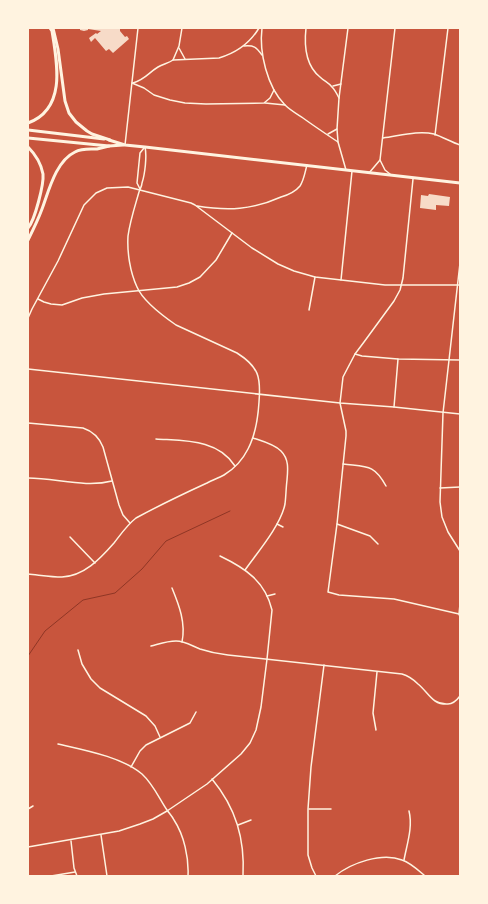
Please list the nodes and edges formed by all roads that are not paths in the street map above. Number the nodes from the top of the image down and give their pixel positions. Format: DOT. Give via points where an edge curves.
graph roads {
  1 [pos="50,28"];
  2 [pos="53,28"];
  3 [pos="138,28"];
  4 [pos="182,28"];
  5 [pos="260,28"];
  6 [pos="306,28"];
  7 [pos="348,28"];
  8 [pos="396,28"];
  9 [pos="448,28"];
  10 [pos="244,46"];
  11 [pos="179,48"];
  12 [pos="262,55"];
  13 [pos="185,59"];
  14 [pos="173,60"];
  15 [pos="132,83"];
  16 [pos="340,84"];
  17 [pos="332,86"];
  18 [pos="274,90"];
  19 [pos="339,98"];
  20 [pos="264,103"];
  21 [pos="285,105"];
  22 [pos="28,123"];
  23 [pos="337,129"];
  24 [pos="28,130"];
  25 [pos="327,135"];
  26 [pos="435,135"];
  27 [pos="28,138"];
  28 [pos="383,138"];
  29 [pos="110,140"];
  30 [pos="338,142"];
  31 [pos="125,145"];
  32 [pos="460,145"];
  33 [pos="28,146"];
  34 [pos="109,146"];
  35 [pos="145,147"];
  36 [pos="380,160"];
  37 [pos="307,166"];
  38 [pos="346,170"];
  39 [pos="352,171"];
  40 [pos="369,172"];
  41 [pos="392,175"];
  42 [pos="413,178"];
  43 [pos="460,183"];
  44 [pos="140,189"];
  45 [pos="195,205"];
  46 [pos="28,228"];
  47 [pos="232,233"];
  48 [pos="28,240"];
  49 [pos="460,263"];
  50 [pos="315,277"];
  51 [pos="341,280"];
  52 [pos="401,285"];
  53 [pos="459,285"];
  54 [pos="137,286"];
  55 [pos="147,290"];
  56 [pos="140,291"];
  57 [pos="134,292"];
  58 [pos="144,297"];
  59 [pos="37,299"];
  60 [pos="309,310"];
  61 [pos="28,318"];
  62 [pos="355,354"];
  63 [pos="398,359"];
  64 [pos="450,360"];
  65 [pos="460,360"];
  66 [pos="28,369"];
  67 [pos="260,394"];
  68 [pos="340,403"];
  69 [pos="394,407"];
  70 [pos="443,413"];
  71 [pos="460,414"];
  72 [pos="28,423"];
  73 [pos="253,438"];
  74 [pos="156,439"];
  75 [pos="343,464"];
  76 [pos="235,466"];
  77 [pos="28,478"];
  78 [pos="112,481"];
  79 [pos="386,486"];
  80 [pos="460,487"];
  81 [pos="440,488"];
  82 [pos="130,523"];
  83 [pos="277,524"];
  84 [pos="337,524"];
  85 [pos="283,527"];
  86 [pos="70,537"];
  87 [pos="378,544"];
  88 [pos="460,551"];
  89 [pos="220,556"];
  90 [pos="95,563"];
  91 [pos="245,570"];
  92 [pos="28,574"];
  93 [pos="172,588"];
  94 [pos="274,594"];
  95 [pos="267,596"];
  96 [pos="460,604"];
  97 [pos="459,614"];
  98 [pos="460,617"];
  99 [pos="182,642"];
  100 [pos="151,646"];
  101 [pos="78,650"];
  102 [pos="267,659"];
  103 [pos="324,665"];
  104 [pos="377,672"];
  105 [pos="460,696"];
  106 [pos="196,712"];
  107 [pos="376,730"];
  108 [pos="160,737"];
  109 [pos="58,744"];
  110 [pos="131,767"];
  111 [pos="212,779"];
  112 [pos="33,806"];
  113 [pos="28,809"];
  114 [pos="331,809"];
  115 [pos="308,810"];
  116 [pos="167,811"];
  117 [pos="409,811"];
  118 [pos="251,820"];
  119 [pos="238,825"];
  120 [pos="100,835"];
  121 [pos="71,840"];
  122 [pos="28,847"];
  123 [pos="404,860"];
  124 [pos="75,872"];
  125 [pos="51,876"];
  126 [pos="77,876"];
  127 [pos="107,876"];
  128 [pos="188,876"];
  129 [pos="243,876"];
  130 [pos="316,876"];
  131 [pos="335,876"];
  132 [pos="425,876"];
  1 -- 22 [label="main road" via="57,73 55,92 44,114"];
  2 -- 29 [label="main road" via="69,113 87,131"];
  3 -- 15 [label="street"];
  4 -- 11 [label="street"];
  5 -- 10 [label="street"];
  5 -- 12 [label="street"];
  6 -- 17 [label="street" via="309,64 319,77"];
  7 -- 16 [label="street"];
  8 -- 28 [label="street"];
  9 -- 26 [label="street"];
  10 -- 12 [label="street" via="257,48"];
  10 -- 13 [label="street" via="219,58"];
  11 -- 13 [label="street"];
  11 -- 14 [label="street"];
  12 -- 18 [label="street"];
  13 -- 14 [label="street"];
  14 -- 15 [label="street" via="159,66 142,80"];
  15 -- 20 [label="street" via="154,95 185,103"];
  15 -- 31 [label="street"];
  16 -- 17 [label="street"];
  16 -- 19 [label="street"];
  17 -- 19 [label="street"];
  18 -- 20 [label="street"];
  18 -- 21 [label="street"];
  19 -- 23 [label="street"];
  20 -- 21 [label="street"];
  21 -- 25 [label="street"];
  23 -- 25 [label="street"];
  23 -- 30 [label="street"];
  24 -- 29 [label="main road"];
  25 -- 30 [label="street"];
  26 -- 28 [label="street" via="421,133"];
  26 -- 32 [label="street"];
  27 -- 34 [label="main road"];
  28 -- 36 [label="street"];
  29 -- 31 [label="main road"];
  30 -- 38 [label="street"];
  31 -- 34 [label="main road"];
  31 -- 35 [label="main road"];
  33 -- 46 [label="main road" via="35,155 43,175 40,197"];
  34 -- 48 [label="main road" via="75,152 61,164"];
  35 -- 37 [label="main road"];
  35 -- 44 [label="street" via="143,183"];
  35 -- 44 [label="street" via="140,153 137,183"];
  36 -- 40 [label="street"];
  36 -- 41 [label="street"];
  37 -- 38 [label="main road"];
  37 -- 45 [label="street" via="300,186 274,200 245,208 222,209"];
  38 -- 39 [label="main road"];
  39 -- 40 [label="main road"];
  39 -- 51 [label="street"];
  40 -- 41 [label="main road"];
  41 -- 42 [label="main road"];
  42 -- 43 [label="main road"];
  42 -- 52 [label="street"];
  44 -- 45 [label="street"];
  44 -- 54 [label="street" via="128,237 129,258"];
  44 -- 59 [label="street" via="107,188 96,193 84,205"];
  45 -- 47 [label="street"];
  47 -- 50 [label="street" via="278,264"];
  47 -- 55 [label="street" via="216,260 198,279 177,288"];
  49 -- 53 [label="street"];
  50 -- 51 [label="street"];
  50 -- 60 [label="street"];
  51 -- 52 [label="street"];
  52 -- 53 [label="street"];
  52 -- 62 [label="street" via="394,302"];
  53 -- 64 [label="street"];
  54 -- 56 [label="street"];
  54 -- 57 [label="street"];
  55 -- 56 [label="street"];
  55 -- 58 [label="street"];
  56 -- 57 [label="street"];
  56 -- 58 [label="street"];
  57 -- 59 [label="street" via="95,295 62,305"];
  58 -- 67 [label="street" via="167,319 246,359 254,366 259,376"];
  59 -- 61 [label="street"];
  62 -- 63 [label="street"];
  62 -- 68 [label="street" via="343,377"];
  63 -- 64 [label="street"];
  63 -- 69 [label="street"];
  64 -- 65 [label="street"];
  64 -- 70 [label="street"];
  66 -- 67 [label="street"];
  67 -- 68 [label="street"];
  67 -- 73 [label="street"];
  68 -- 69 [label="street"];
  68 -- 75 [label="street" via="346,430"];
  69 -- 70 [label="street"];
  70 -- 71 [label="street"];
  70 -- 81 [label="street"];
  72 -- 78 [label="street" via="79,428 93,433 102,444"];
  73 -- 76 [label="street" via="244,456"];
  73 -- 83 [label="street" via="276,446 288,462 285,504"];
  74 -- 76 [label="street" via="214,447 227,456"];
  75 -- 79 [label="street" via="370,468 377,472"];
  75 -- 84 [label="street"];
  76 -- 82 [label="street" via="223,475 154,508"];
  77 -- 78 [label="street" via="86,483"];
  78 -- 82 [label="street" via="120,510"];
  80 -- 81 [label="street"];
  81 -- 88 [label="street" via="442,517"];
  82 -- 90 [label="street"];
  83 -- 85 [label="street"];
  83 -- 91 [label="street"];
  84 -- 87 [label="street" via="370,536"];
  84 -- 97 [label="street" via="328,592 394,599"];
  86 -- 90 [label="street"];
  89 -- 91 [label="street"];
  90 -- 92 [label="street" via="83,572 64,577"];
  91 -- 95 [label="street" via="258,581"];
  93 -- 99 [label="street" via="183,622"];
  94 -- 95 [label="street"];
  95 -- 102 [label="street" via="272,610"];
  96 -- 97 [label="street"];
  97 -- 98 [label="street"];
  99 -- 100 [label="street" via="171,641"];
  99 -- 102 [label="street" via="219,654"];
  101 -- 108 [label="street" via="82,664 91,679 100,688 146,716"];
  102 -- 103 [label="street"];
  102 -- 111 [label="street" via="256,730 241,754"];
  103 -- 104 [label="street"];
  103 -- 115 [label="street"];
  104 -- 105 [label="street" via="409,676 434,701 442,705 451,704"];
  104 -- 107 [label="street" via="373,713"];
  106 -- 108 [label="street" via="190,723"];
  108 -- 110 [label="street" via="142,749"];
  109 -- 110 [label="street" via="108,757"];
  110 -- 116 [label="street" via="153,786"];
  111 -- 116 [label="street"];
  111 -- 119 [label="street" via="228,803"];
  112 -- 113 [label="street"];
  114 -- 115 [label="street"];
  115 -- 130 [label="street" via="308,855"];
  116 -- 120 [label="street" via="126,829"];
  116 -- 128 [label="street" via="181,836 187,858"];
  117 -- 123 [label="street" via="410,824"];
  118 -- 119 [label="street"];
  119 -- 129 [label="street" via="243,854"];
  120 -- 121 [label="street"];
  120 -- 127 [label="street"];
  121 -- 122 [label="street"];
  121 -- 124 [label="street"];
  123 -- 131 [label="street" via="366,860"];
  123 -- 132 [label="street"];
  124 -- 125 [label="street"];
  124 -- 126 [label="street"];
}
